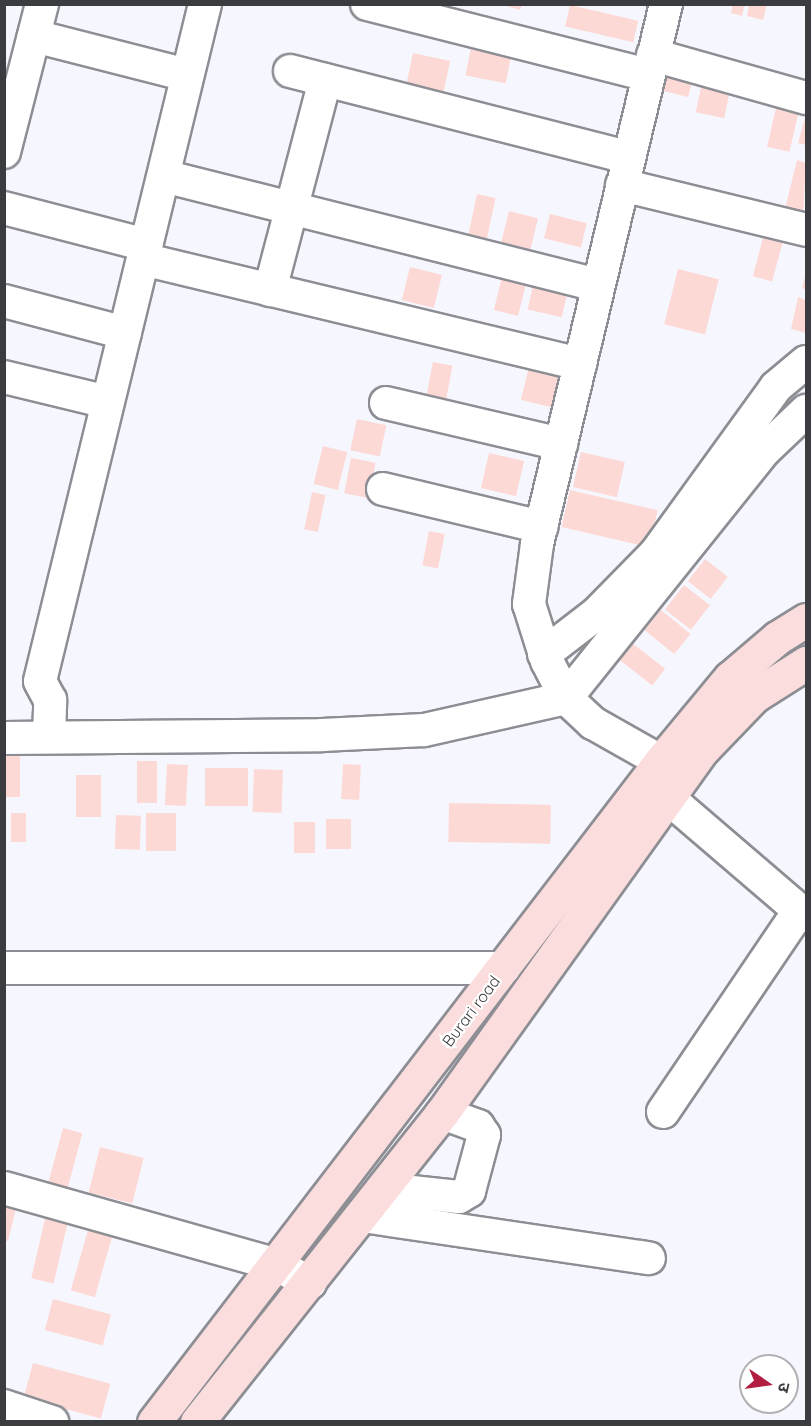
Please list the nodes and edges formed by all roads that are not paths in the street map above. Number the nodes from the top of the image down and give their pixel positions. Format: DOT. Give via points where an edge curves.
graph roads {
  1 [pos="42,4"];
  2 [pos="205,4"];
  3 [pos="222,4"];
  4 [pos="367,4"];
  5 [pos="666,4"];
  6 [pos="34,36"];
  7 [pos="650,65"];
  8 [pos="290,71"];
  9 [pos="188,75"];
  10 [pos="325,80"];
  11 [pos="807,98"];
  12 [pos="4,152"];
  13 [pos="625,171"];
  14 [pos="179,180"];
  15 [pos="291,207"];
  16 [pos="4,208"];
  17 [pos="807,230"];
  18 [pos="152,254"];
  19 [pos="598,285"];
  20 [pos="270,290"];
  21 [pos="4,301"];
  22 [pos="125,333"];
  23 [pos="807,362"];
  24 [pos="580,364"];
  25 [pos="4,377"];
  26 [pos="107,402"];
  27 [pos="386,403"];
  28 [pos="807,411"];
  29 [pos="561,444"];
  30 [pos="383,489"];
  31 [pos="541,527"];
  32 [pos="807,620"];
  33 [pos="807,663"];
  34 [pos="554,673"];
  35 [pos="50,717"];
  36 [pos="4,738"];
  37 [pos="671,778"];
  38 [pos="803,913"];
  39 [pos="4,968"];
  40 [pos="504,968"];
  41 [pos="663,1112"];
  42 [pos="442,1113"];
  43 [pos="4,1188"];
  44 [pos="384,1189"];
  45 [pos="363,1216"];
  46 [pos="649,1258"];
  47 [pos="275,1264"];
  48 [pos="310,1283"];
  49 [pos="4,1406"];
  50 [pos="52,1422"];
  51 [pos="154,1422"];
  52 [pos="197,1422"];
  1 -- 6 [label="street"];
  2 -- 9 [label="street"];
  3 -- 14 [label="street"];
  4 -- 7 [label="street"];
  5 -- 7 [label="street"];
  6 -- 9 [label="street"];
  6 -- 12 [label="street"];
  7 -- 11 [label="street"];
  7 -- 13 [label="street"];
  8 -- 10 [label="street"];
  9 -- 18 [label="street"];
  10 -- 13 [label="street"];
  10 -- 15 [label="street"];
  13 -- 17 [label="street"];
  13 -- 19 [label="street"];
  14 -- 15 [label="street"];
  14 -- 18 [label="street"];
  15 -- 19 [label="street"];
  15 -- 20 [label="street"];
  16 -- 18 [label="street"];
  18 -- 20 [label="street"];
  18 -- 22 [label="street"];
  18 -- 35 [label="street"];
  19 -- 24 [label="street"];
  20 -- 24 [label="street"];
  21 -- 22 [label="street"];
  22 -- 26 [label="street"];
  23 -- 34 [label="street" via="776,387 656,553 596,614"];
  24 -- 29 [label="street"];
  25 -- 26 [label="street"];
  26 -- 35 [label="street" via="40,681"];
  27 -- 29 [label="street"];
  28 -- 34 [label="street" via="765,450"];
  29 -- 31 [label="street"];
  30 -- 31 [label="street"];
  31 -- 34 [label="street" via="529,604"];
  32 -- 37 [label="main road, Burari road" via="730,678"];
  33 -- 37 [label="main road, Burari road" via="754,696"];
  34 -- 35 [label="street" via="424,730 322,735"];
  34 -- 37 [label="street" via="593,723"];
  35 -- 36 [label="street"];
  37 -- 38 [label="street"];
  37 -- 40 [label="main road, Burari road"];
  37 -- 42 [label="main road, Burari road"];
  38 -- 41 [label="street"];
  39 -- 40 [label="street"];
  40 -- 47 [label="main road, Burari road"];
  42 -- 44 [label="main road, Burari road"];
  42 -- 44 [label="street" via="478,1126 484,1135 469,1191 459,1197"];
  43 -- 47 [label="street"];
  44 -- 45 [label="main road, Burari road"];
  45 -- 46 [label="street"];
  45 -- 48 [label="main road, Burari road"];
  47 -- 48 [label="street"];
  47 -- 51 [label="main road, Burari road"];
  48 -- 52 [label="main road, Burari road"];
  49 -- 50 [label="street"];
}
